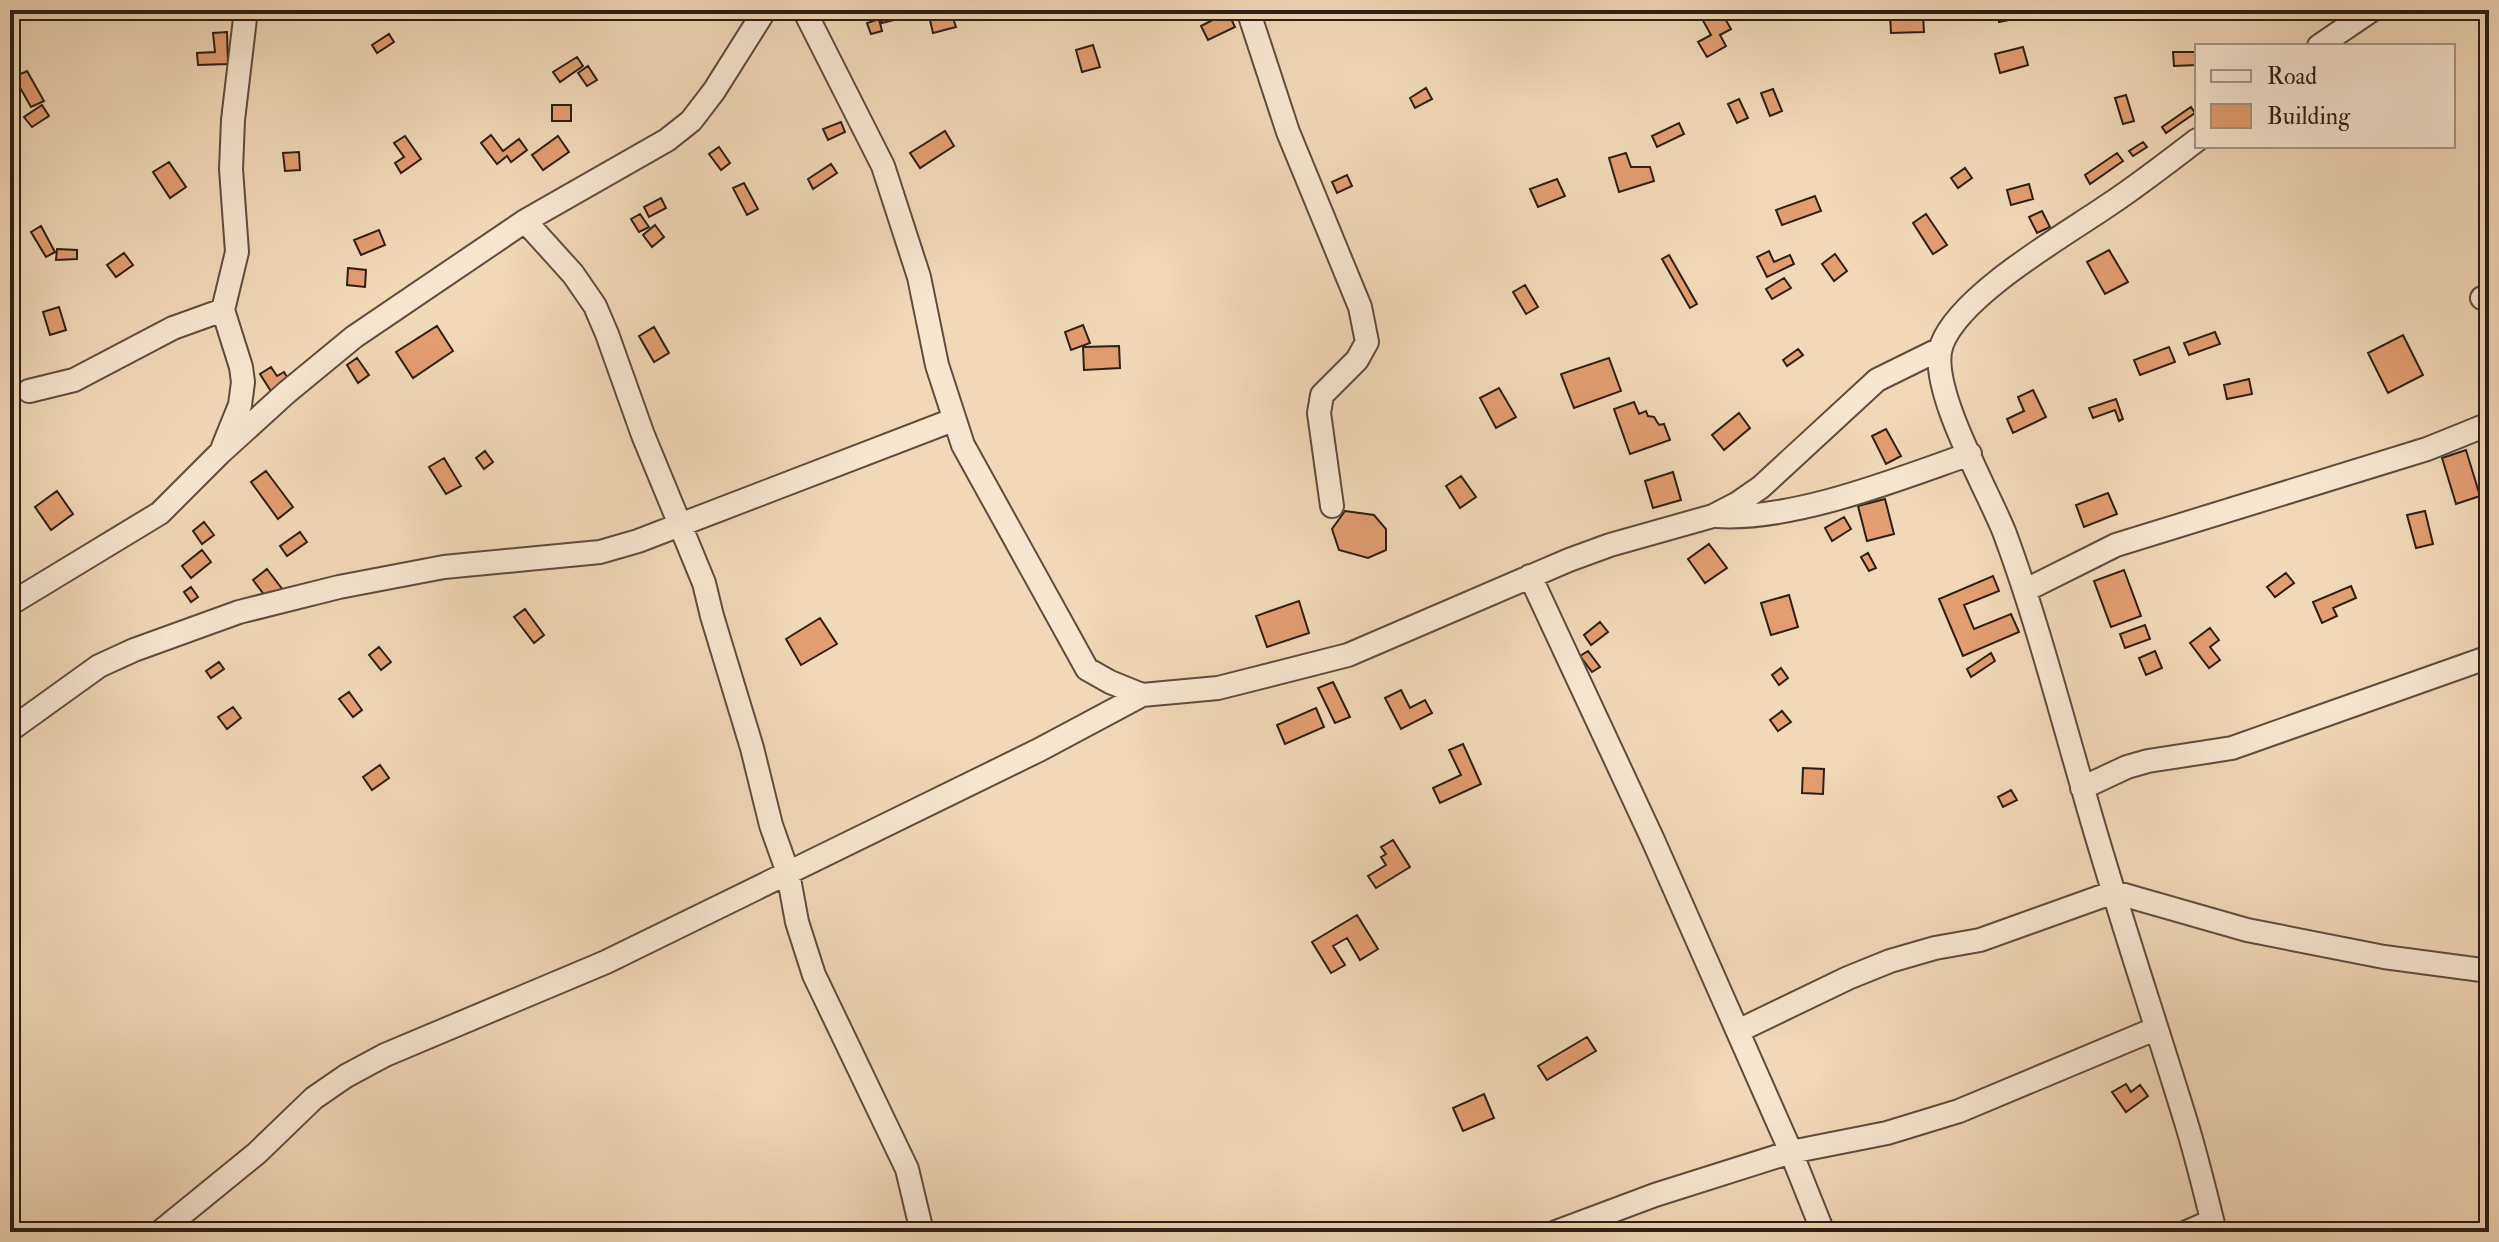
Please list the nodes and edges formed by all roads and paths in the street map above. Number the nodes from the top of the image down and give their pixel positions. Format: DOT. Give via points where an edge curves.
graph roads {
  1 [pos="246,10"];
  2 [pos="765,10"];
  3 [pos="804,10"];
  4 [pos="1248,10"];
  5 [pos="2372,10"];
  6 [pos="2322,44"];
  7 [pos="2195,141"];
  8 [pos="525,221"];
  9 [pos="223,310"];
  10 [pos="1940,349"];
  11 [pos="29,391"];
  12 [pos="953,420"];
  13 [pos="2489,424"];
  14 [pos="220,453"];
  15 [pos="1970,454"];
  16 [pos="1332,506"];
  17 [pos="1713,516"];
  18 [pos="678,524"];
  19 [pos="1530,576"];
  20 [pos="2026,590"];
  21 [pos="10,604"];
  22 [pos="2489,657"];
  23 [pos="1142,695"];
  24 [pos="10,730"];
  25 [pos="2082,788"];
  26 [pos="788,873"];
  27 [pos="2114,892"];
  28 [pos="2489,971"];
  29 [pos="2155,1029"];
  30 [pos="1738,1031"];
  31 [pos="1791,1152"];
  32 [pos="2214,1226"];
  33 [pos="160,1232"];
  34 [pos="922,1232"];
  35 [pos="1556,1232"];
  36 [pos="1823,1232"];
  37 [pos="2187,1232"];
  1 -- 9 [label="street" via="231,157 237,252"];
  2 -- 8 [label="street" via="691,121"];
  3 -- 12 [label="street" via="883,166 919,277"];
  4 -- 16 [label="street" via="1288,132 1360,307 1367,342 1357,360 1322,395 1319,413"];
  5 -- 6 [label="street"];
  7 -- 10 [label="street" via="1987,291 1949,328"];
  8 -- 14 [label="street" via="354,337"];
  8 -- 18 [label="street" via="595,306"];
  9 -- 11 [label="street" via="173,328 74,380"];
  9 -- 14 [label="street" via="243,382 240,405"];
  10 -- 15 [label="street" via="1940,376"];
  10 -- 17 [label="street" via="1877,380 1761,487"];
  12 -- 18 [label="street"];
  12 -- 23 [label="street" via="976,472 1087,669"];
  13 -- 20 [label="street" via="2427,449 2116,545"];
  14 -- 21 [label="street" via="160,513"];
  15 -- 17 [label="street" via="1817,503 1740,518"];
  15 -- 20 [label="street"];
  17 -- 19 [label="street" via="1610,545"];
  18 -- 24 [label="street" via="600,552 444,567 239,612 99,666"];
  18 -- 26 [label="street" via="704,583"];
  19 -- 23 [label="street" via="1336,659 1218,688"];
  19 -- 30 [label="street"];
  20 -- 25 [label="street"];
  22 -- 25 [label="street" via="2232,748 2148,761"];
  23 -- 26 [label="street"];
  25 -- 27 [label="street"];
  26 -- 33 [label="street" via="606,962 346,1076"];
  26 -- 34 [label="street" via="814,975 907,1169"];
  27 -- 28 [label="street" via="2247,930"];
  27 -- 29 [label="street"];
  27 -- 30 [label="street" via="1980,940 1890,961"];
  29 -- 31 [label="street" via="1959,1111 1887,1133"];
  29 -- 32 [label="street"];
  30 -- 31 [label="street"];
  31 -- 35 [label="street"];
  31 -- 36 [label="street"];
  32 -- 37 [label="street"];
}
